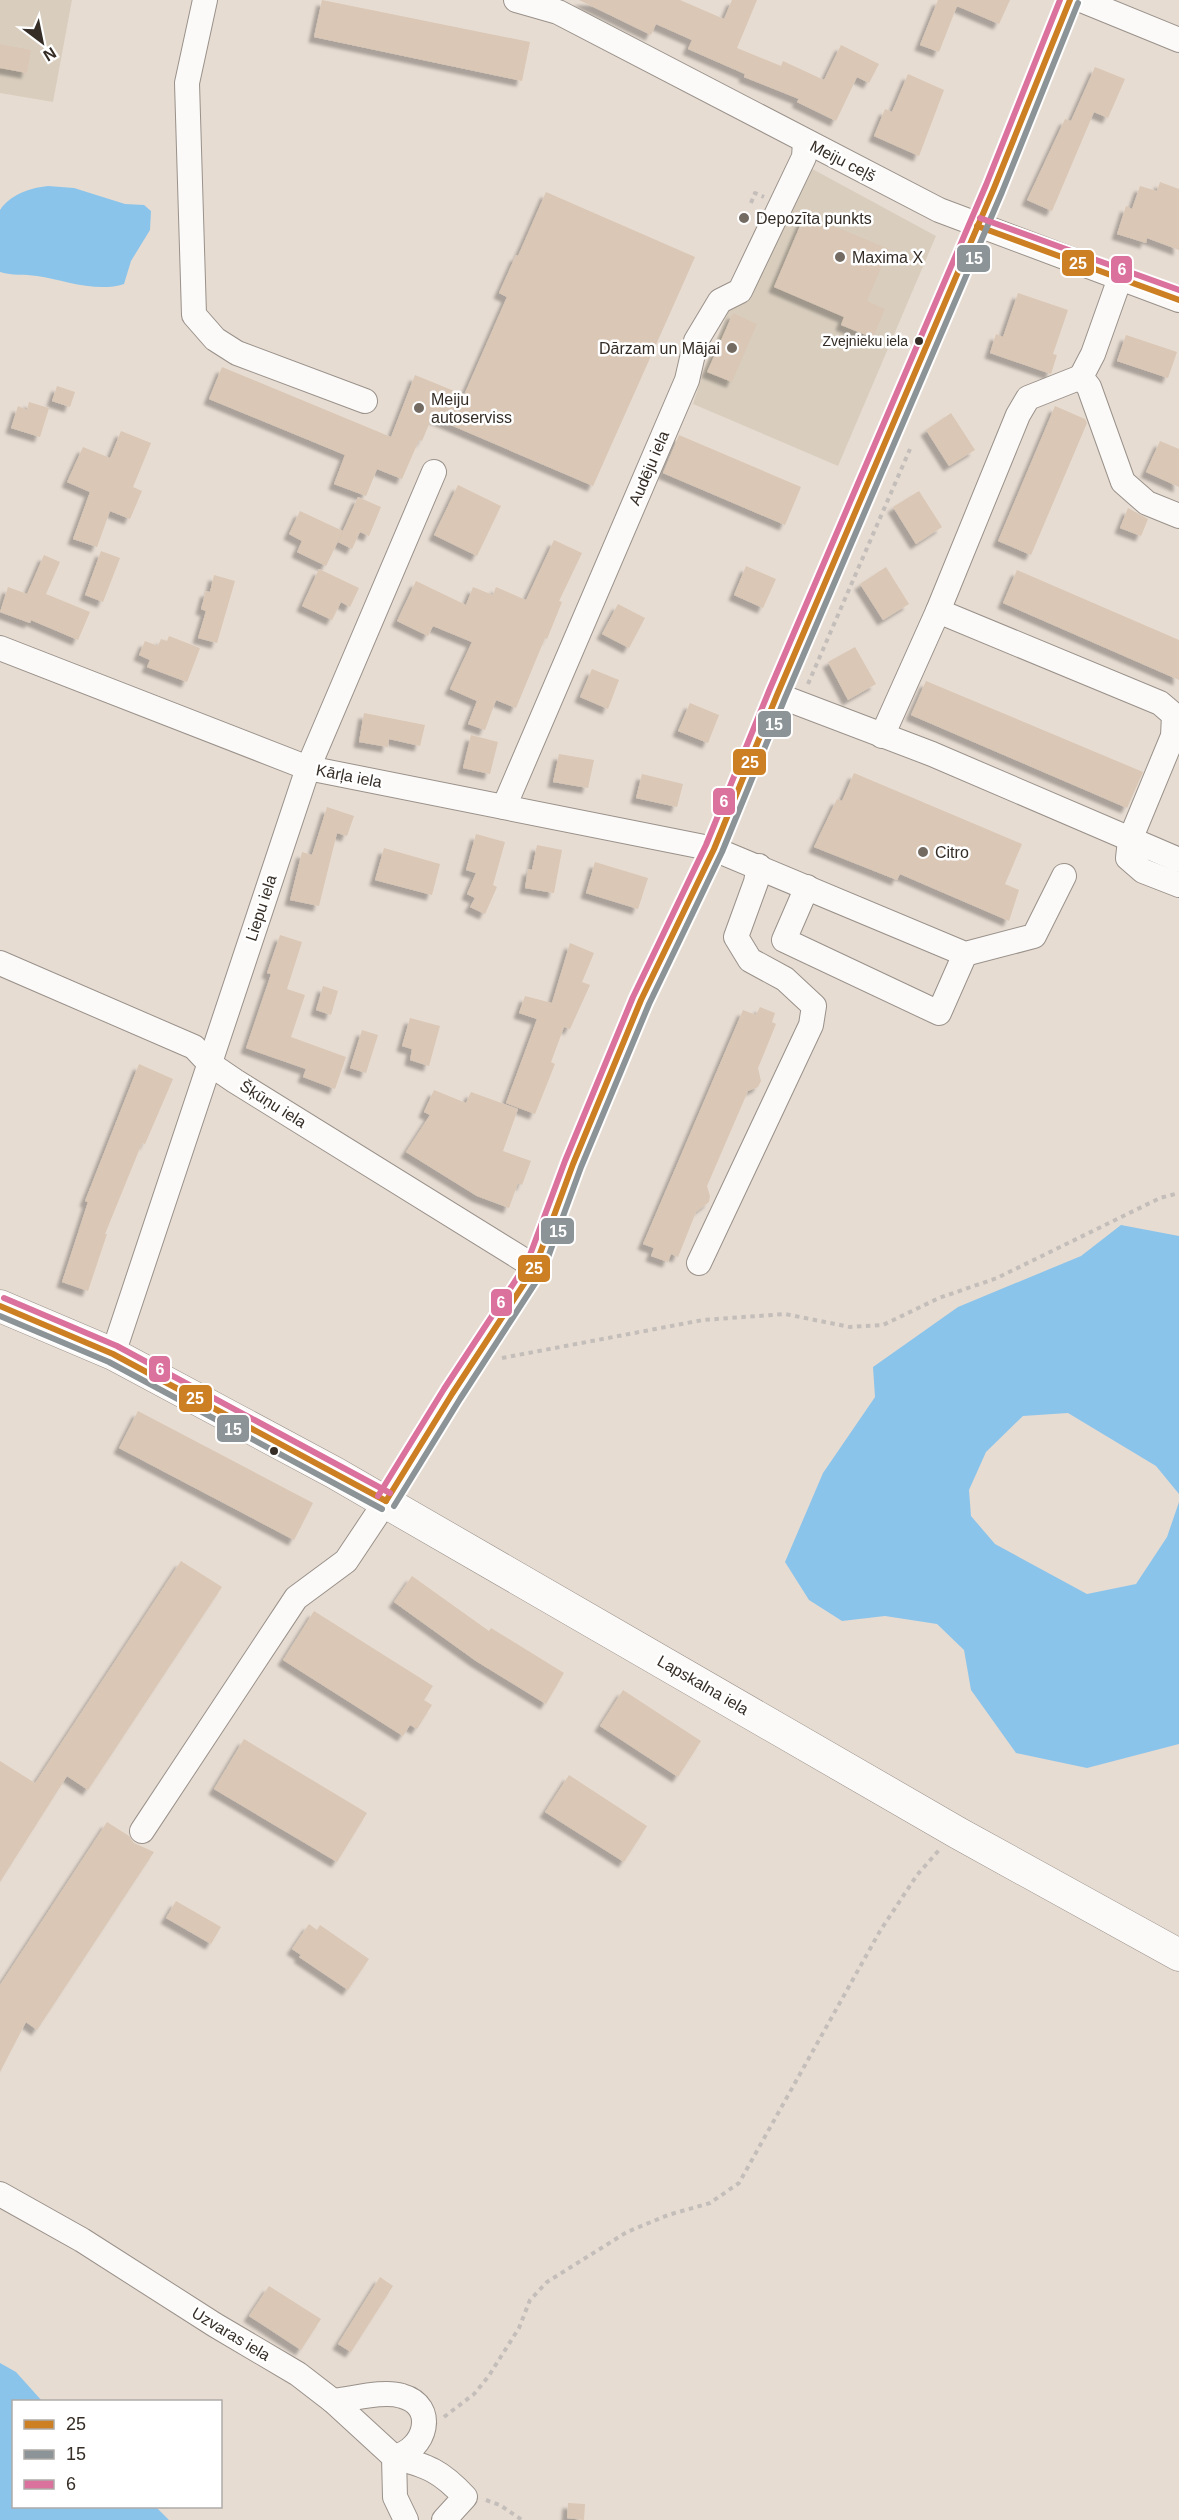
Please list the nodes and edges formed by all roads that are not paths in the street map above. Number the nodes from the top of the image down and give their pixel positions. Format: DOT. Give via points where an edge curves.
graph roads {
  1 [pos="205,0"];
  2 [pos="516,0"];
  3 [pos="1070,0"];
  4 [pos="1081,0"];
  5 [pos="1179,39"];
  6 [pos="805,142"];
  7 [pos="977,226"];
  8 [pos="1120,278"];
  9 [pos="1179,300"];
  10 [pos="1081,377"];
  11 [pos="365,401"];
  12 [pos="434,472"];
  13 [pos="1179,516"];
  14 [pos="938,611"];
  15 [pos="0,648"];
  16 [pos="777,695"];
  17 [pos="882,736"];
  18 [pos="308,768"];
  19 [pos="504,807"];
  20 [pos="1130,840"];
  21 [pos="714,849"];
  22 [pos="1179,860"];
  23 [pos="759,866"];
  24 [pos="1064,876"];
  25 [pos="1179,885"];
  26 [pos="807,887"];
  27 [pos="965,954"];
  28 [pos="0,963"];
  29 [pos="210,1064"];
  30 [pos="699,1263"];
  31 [pos="536,1266"];
  32 [pos="0,1306"];
  33 [pos="114,1354"];
  34 [pos="386,1501"];
  35 [pos="142,1831"];
  36 [pos="1176,1946"];
  37 [pos="0,2194"];
  38 [pos="333,2401"];
  39 [pos="394,2457"];
  40 [pos="406,2520"];
  41 [pos="444,2520"];
  1 -- 11 [label="street" via="187,83 194,315 215,339 237,353"];
  2 -- 6 [label="street, Meiju ceļš" via="558,12"];
  3 -- 7 [label="street"];
  4 -- 5 [label="street"];
  6 -- 7 [label="street, Meiju ceļš"];
  6 -- 19 [label="street, Audēju iela" via="804,157 740,291 720,301 696,341 687,380"];
  7 -- 8 [label="street, Meiju ceļš"];
  7 -- 16 [label="street"];
  8 -- 9 [label="street, Meiju ceļš"];
  8 -- 10 [label="street"];
  10 -- 13 [label="street" via="1089,387 1123,482 1147,503"];
  10 -- 14 [label="street" via="1028,399 1018,415"];
  12 -- 18 [label="street, Liepu iela"];
  14 -- 17 [label="street"];
  14 -- 20 [label="street" via="1160,702 1174,715 1173,736"];
  15 -- 18 [label="street, Kārļa iela"];
  16 -- 17 [label="street"];
  16 -- 21 [label="street"];
  17 -- 20 [label="street" via="943,758"];
  18 -- 19 [label="street, Kārļa iela"];
  18 -- 29 [label="street, Liepu iela"];
  19 -- 21 [label="street, Kārļa iela"];
  20 -- 22 [label="street"];
  20 -- 25 [label="street" via="1128,858 1143,871"];
  21 -- 23 [label="street, Kārļa iela"];
  21 -- 31 [label="street" via="641,1000 573,1164"];
  23 -- 26 [label="street, Kārļa iela"];
  23 -- 30 [label="street" via="736,937 750,960 785,980 814,1006 811,1025"];
  24 -- 27 [label="street" via="1034,936"];
  26 -- 27 [label="street, Kārļa iela"];
  26 -- 27 [label="street" via="784,940 939,1013"];
  28 -- 29 [label="street, Šķūņu iela" via="194,1047"];
  29 -- 31 [label="street, Šķūņu iela"];
  29 -- 33 [label="street, Liepu iela"];
  31 -- 34 [label="street"];
  32 -- 33 [label="main road, Lapskalna iela"];
  33 -- 34 [label="main road, Lapskalna iela"];
  34 -- 35 [label="street" via="346,1561 296,1598"];
  34 -- 36 [label="main road, Lapskalna iela" via="958,1833"];
  37 -- 38 [label="street, Uzvaras iela" via="82,2240 298,2374"];
  38 -- 39 [label="street, Uzvaras iela"];
  38 -- 39 [label="street" via="391,2393 408,2398 420,2408 421,2436 412,2450"];
  39 -- 40 [label="street" via="395,2497"];
  39 -- 41 [label="street" via="430,2466 465,2497"];
}
